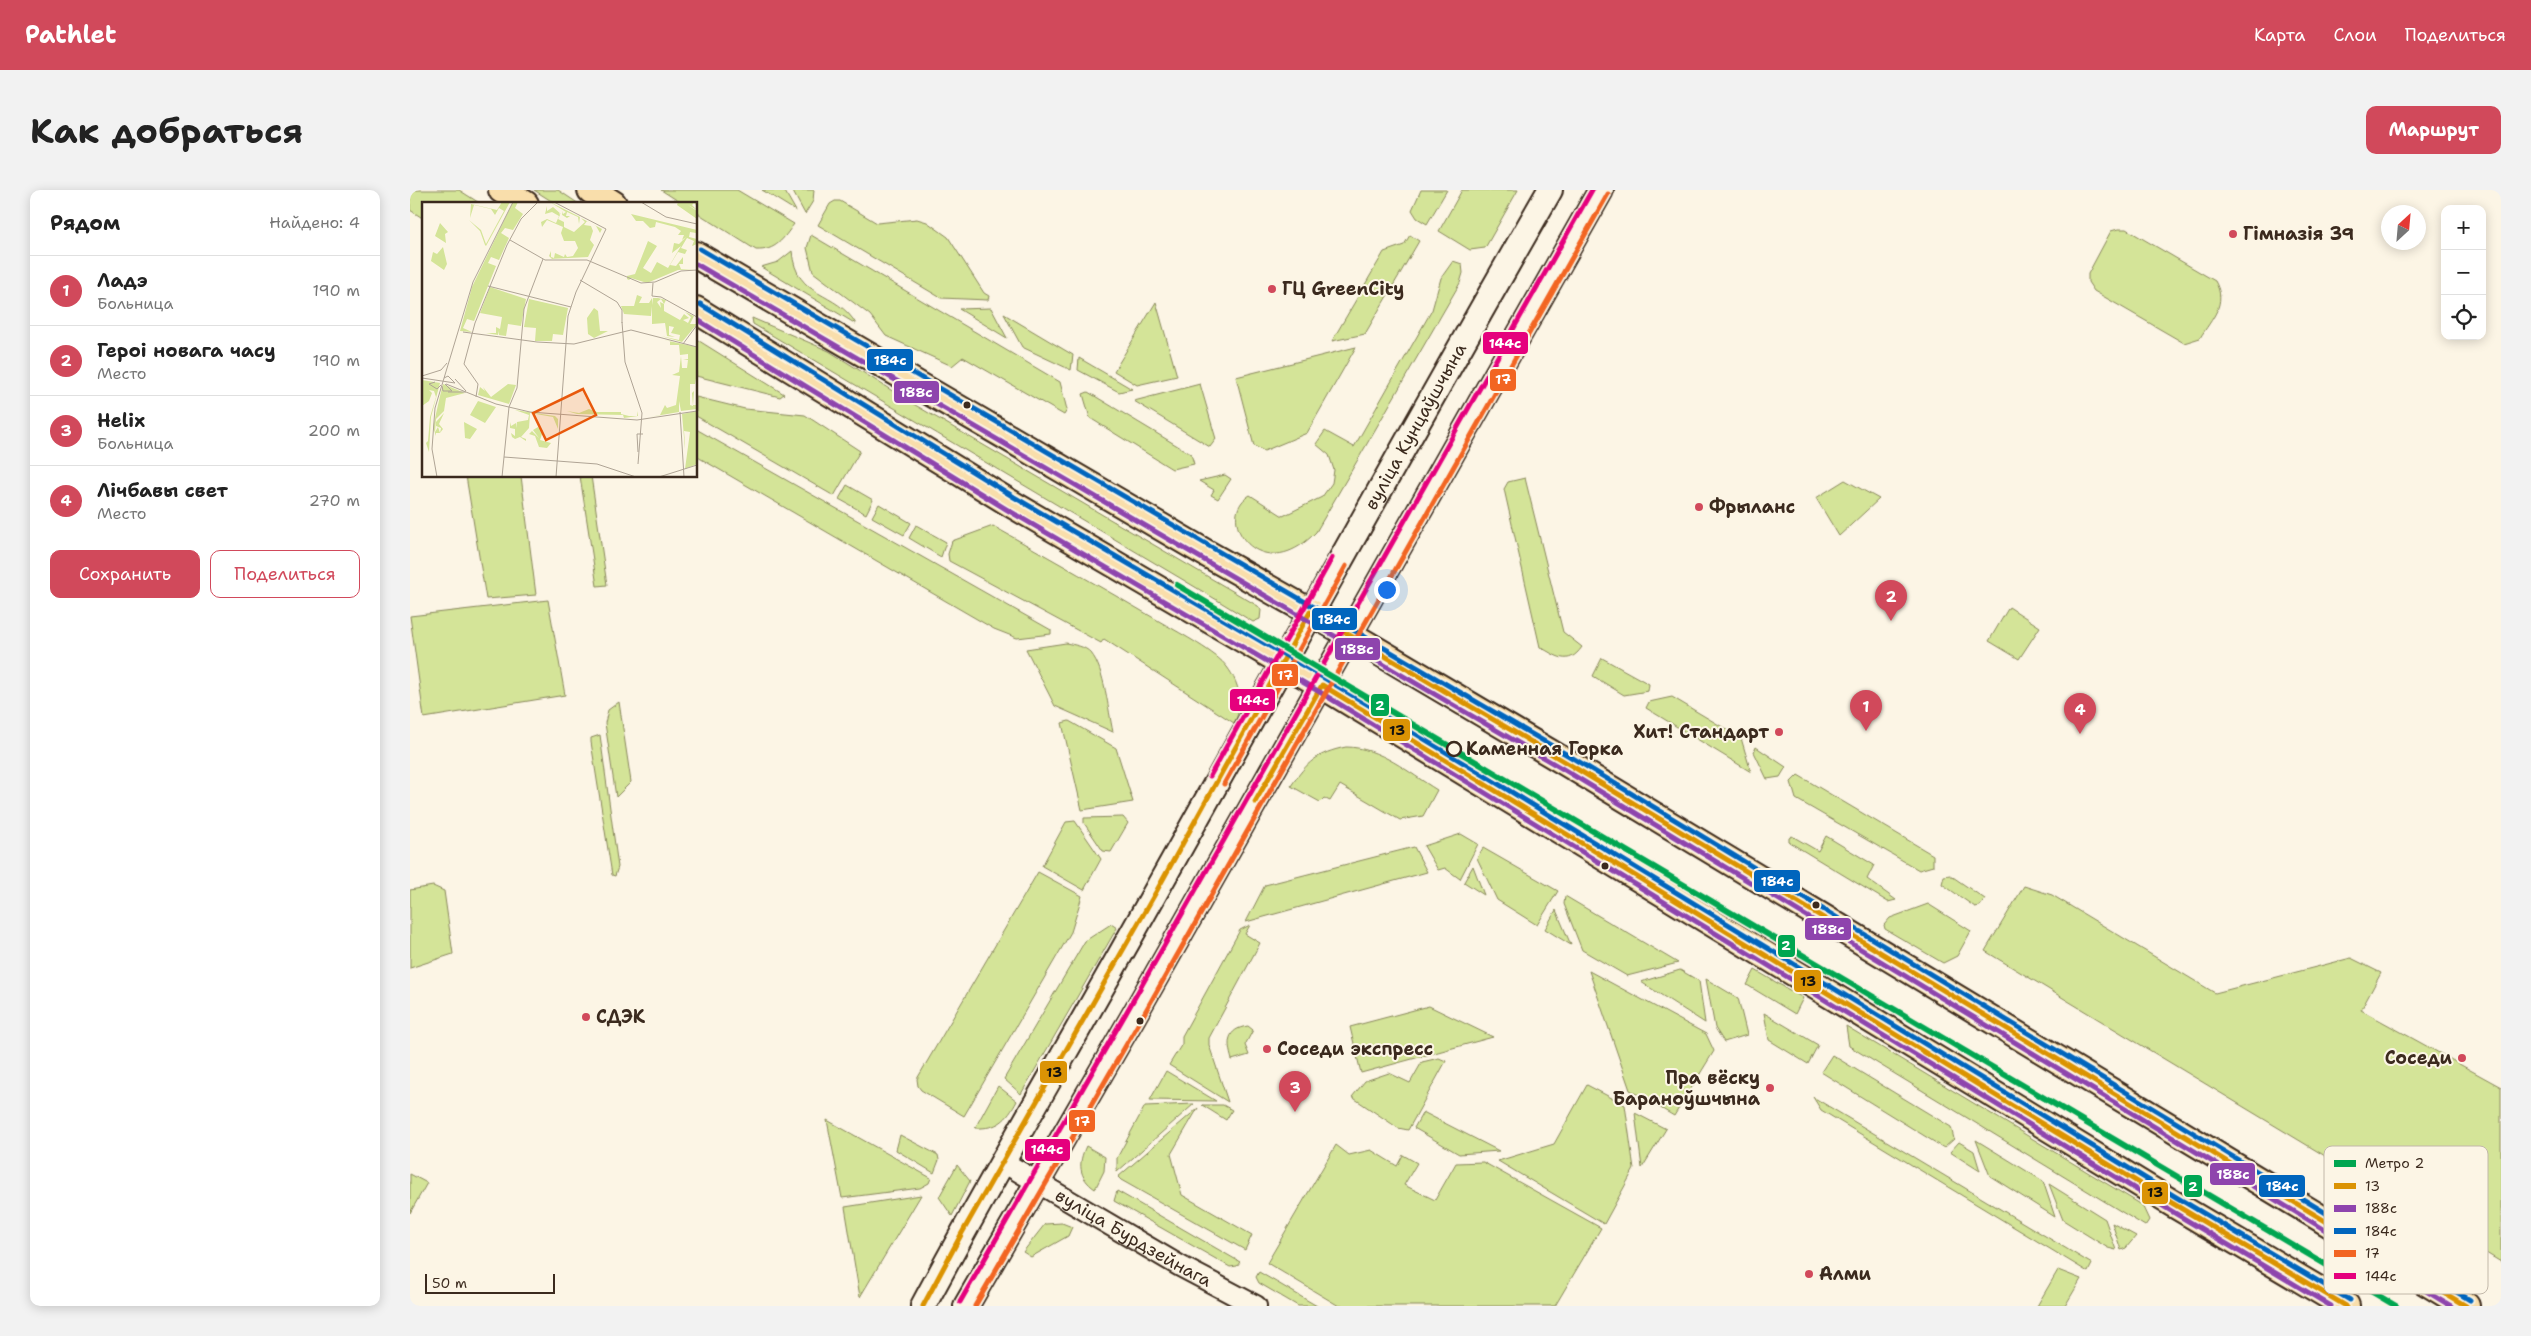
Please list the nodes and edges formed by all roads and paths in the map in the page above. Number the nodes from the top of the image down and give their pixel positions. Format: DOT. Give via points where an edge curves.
graph roads {
  1 [pos="502,190"];
  2 [pos="591,190"];
  3 [pos="1550,190"];
  4 [pos="1601,190"];
  5 [pos="522,202"];
  6 [pos="610,202"];
  7 [pos="698,256"];
  8 [pos="698,311"];
  9 [pos="1310,612"];
  10 [pos="1349,634"];
  11 [pos="1282,662"];
  12 [pos="1322,685"];
  13 [pos="1003,1162"];
  14 [pos="1037,1183"];
  15 [pos="2324,1221"];
  16 [pos="2324,1293"];
  17 [pos="2326,1294"];
  18 [pos="2446,1294"];
  19 [pos="923,1306"];
  20 [pos="966,1306"];
  21 [pos="1256,1306"];
  22 [pos="2346,1306"];
  23 [pos="2466,1306"];
  1 -- 5 [label="main road"];
  2 -- 6 [label="main road"];
  3 -- 9 [label="main road, вуліца Кунцаўшчына"];
  4 -- 10 [label="main road"];
  7 -- 9 [label="main road"];
  8 -- 11 [label="main road" via="1010,503"];
  9 -- 10 [label="main road"];
  9 -- 11 [label="main road, вуліца Кунцаўшчына"];
  10 -- 12 [label="main road"];
  10 -- 15 [label="main road"];
  11 -- 12 [label="main road"];
  11 -- 13 [label="main road, вуліца Кунцаўшчына"];
  12 -- 14 [label="main road"];
  12 -- 16 [label="main road"];
  13 -- 14 [label="street, вуліца Бурдзейнага"];
  13 -- 19 [label="main road, вуліца Кунцаўшчына"];
  14 -- 20 [label="main road"];
  14 -- 21 [label="street, вуліца Бурдзейнага"];
  17 -- 22 [label="main road"];
  18 -- 23 [label="main road"];
}
